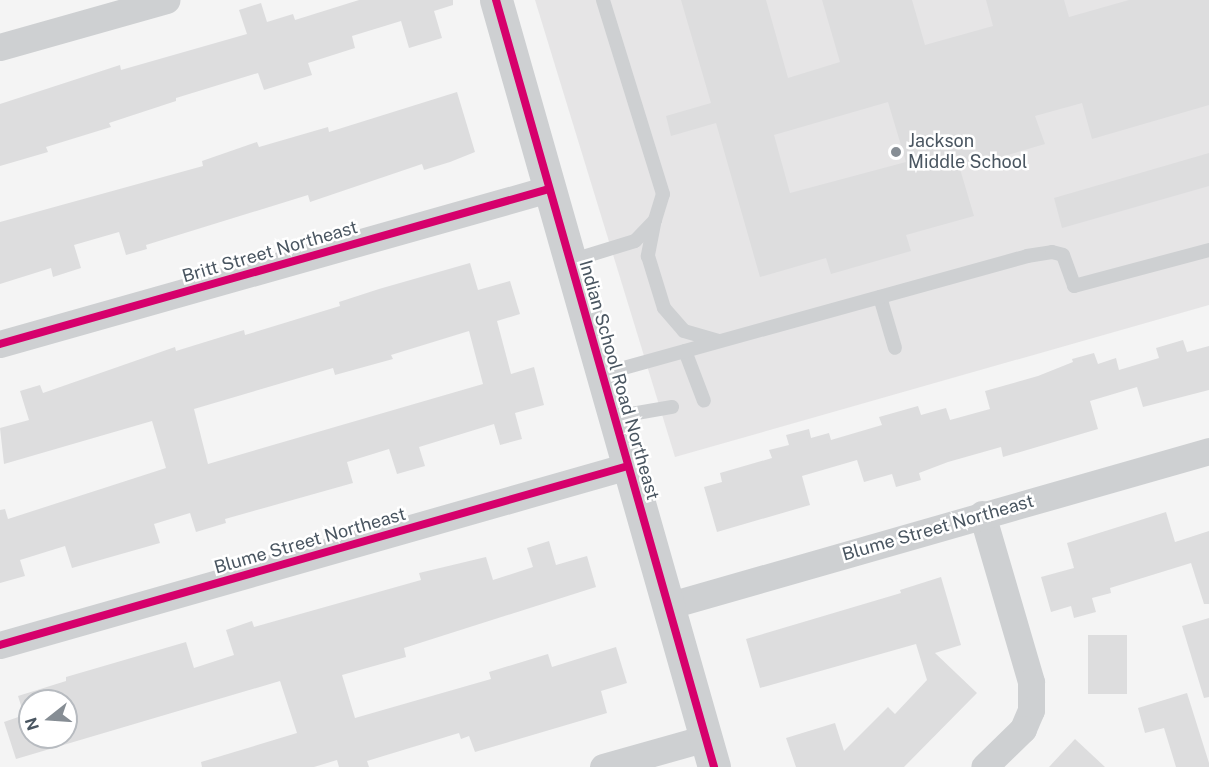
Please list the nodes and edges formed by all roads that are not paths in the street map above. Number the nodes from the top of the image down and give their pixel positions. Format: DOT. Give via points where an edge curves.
graph roads {
  1 [pos="166,0"];
  2 [pos="496,0"];
  3 [pos="603,0"];
  4 [pos="0,47"];
  5 [pos="549,189"];
  6 [pos="656,220"];
  7 [pos="1209,250"];
  8 [pos="570,261"];
  9 [pos="880,297"];
  10 [pos="721,341"];
  11 [pos="0,344"];
  12 [pos="895,348"];
  13 [pos="685,351"];
  14 [pos="602,374"];
  15 [pos="704,401"];
  16 [pos="672,407"];
  17 [pos="614,417"];
  18 [pos="1209,451"];
  19 [pos="628,466"];
  20 [pos="982,514"];
  21 [pos="667,606"];
  22 [pos="0,645"];
  23 [pos="710,752"];
  24 [pos="603,767"];
  25 [pos="984,767"];
  1 -- 4 [label="street"];
  2 -- 5 [label="street, Indian School Road Northeast"];
  3 -- 6 [label="lane" via="663,194"];
  5 -- 8 [label="street, Indian School Road Northeast"];
  5 -- 11 [label="street, Britt Street Northeast"];
  6 -- 8 [label="lane" via="635,242"];
  6 -- 10 [label="lane" via="648,256 664,308 684,331"];
  7 -- 9 [label="lane" via="1074,286 1063,255 1052,252"];
  8 -- 14 [label="street, Indian School Road Northeast"];
  9 -- 10 [label="lane"];
  9 -- 12 [label="lane"];
  10 -- 13 [label="lane"];
  13 -- 14 [label="lane"];
  13 -- 15 [label="lane"];
  14 -- 17 [label="street, Indian School Road Northeast"];
  16 -- 17 [label="lane"];
  17 -- 19 [label="street, Indian School Road Northeast"];
  18 -- 20 [label="street, Blume Street Northeast"];
  19 -- 21 [label="street, Indian School Road Northeast"];
  19 -- 22 [label="street, Blume Street Northeast"];
  20 -- 21 [label="street, Blume Street Northeast"];
  20 -- 25 [label="street" via="1031,682 1031,710 1023,729"];
  21 -- 23 [label="street, Indian School Road Northeast"];
  23 -- 24 [label="street"];
}
